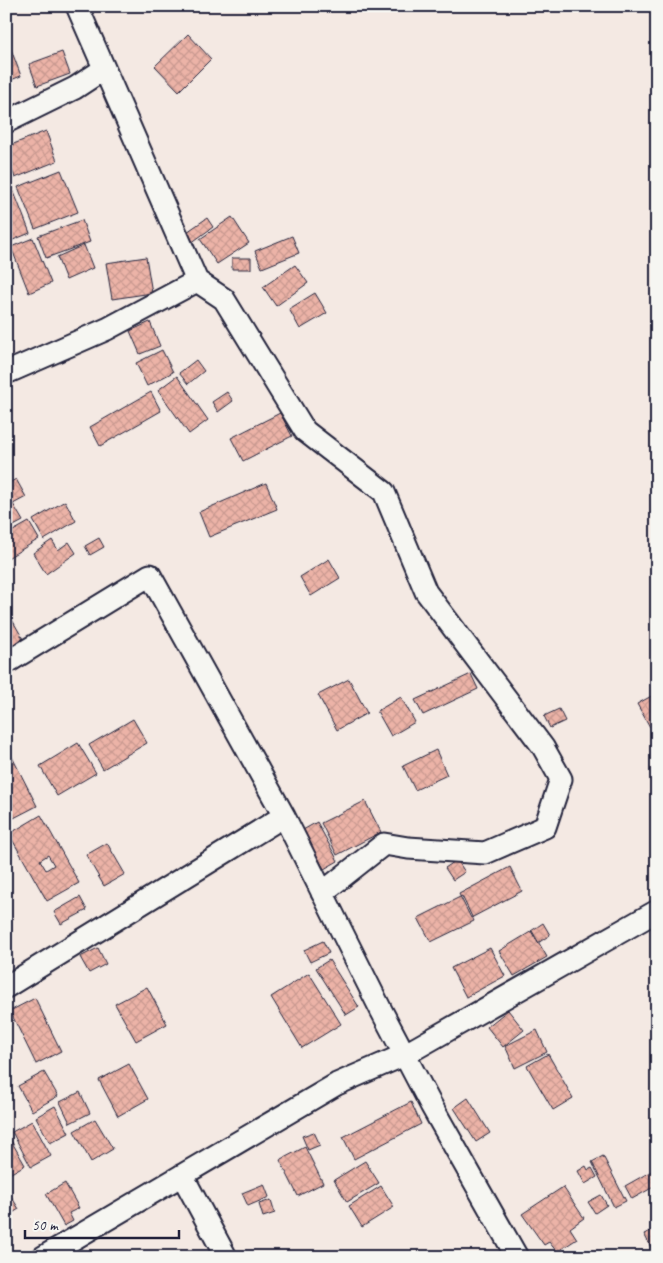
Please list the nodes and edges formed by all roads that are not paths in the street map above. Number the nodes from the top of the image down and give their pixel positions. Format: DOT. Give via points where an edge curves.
graph roads {
  1 [pos="77,6"];
  2 [pos="104,69"];
  3 [pos="6,122"];
  4 [pos="197,281"];
  5 [pos="6,373"];
  6 [pos="6,663"];
  7 [pos="284,816"];
  8 [pos="322,893"];
  9 [pos="657,911"];
  10 [pos="6,987"];
  11 [pos="404,1055"];
  12 [pos="182,1175"];
  13 [pos="43,1257"];
  14 [pos="226,1257"];
  15 [pos="518,1257"];
  1 -- 2 [label="street"];
  2 -- 3 [label="street" via="75,88"];
  2 -- 4 [label="street"];
  4 -- 5 [label="street" via="107,329"];
  4 -- 8 [label="street" via="224,299 305,431 384,492 426,592 543,747 561,779 544,827 485,853 384,844"];
  6 -- 7 [label="street" via="150,575"];
  7 -- 8 [label="street"];
  7 -- 10 [label="street"];
  8 -- 11 [label="street"];
  9 -- 11 [label="street"];
  11 -- 12 [label="street" via="337,1084"];
  11 -- 15 [label="street"];
  12 -- 13 [label="street"];
  12 -- 14 [label="street"];
}
